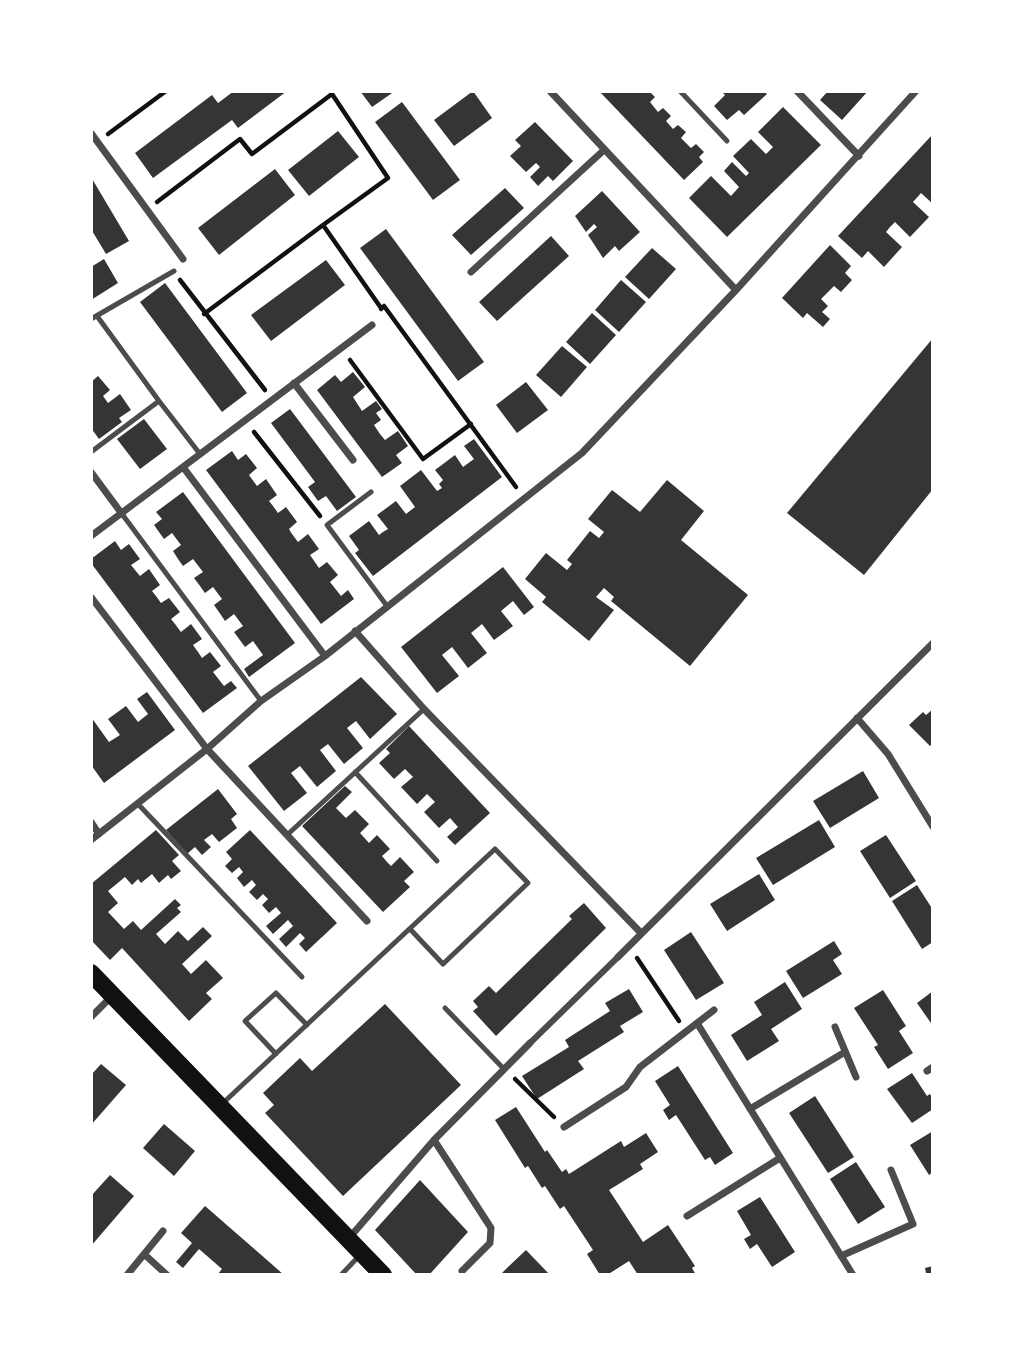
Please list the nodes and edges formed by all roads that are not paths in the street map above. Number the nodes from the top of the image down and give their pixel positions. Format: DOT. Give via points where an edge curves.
graph roads {
  1 [pos="550,91"];
  2 [pos="680,91"];
  3 [pos="797,91"];
  4 [pos="916,91"];
  5 [pos="91,133"];
  6 [pos="727,141"];
  7 [pos="604,150"];
  8 [pos="859,156"];
  9 [pos="183,259"];
  10 [pos="174,271"];
  11 [pos="471,272"];
  12 [pos="736,290"];
  13 [pos="94,318"];
  14 [pos="372,325"];
  15 [pos="294,383"];
  16 [pos="159,401"];
  17 [pos="91,452"];
  18 [pos="200,454"];
  19 [pos="353,460"];
  20 [pos="183,467"];
  21 [pos="91,472"];
  22 [pos="371,492"];
  23 [pos="122,514"];
  24 [pos="91,536"];
  25 [pos="91,597"];
  26 [pos="387,606"];
  27 [pos="355,631"];
  28 [pos="933,643"];
  29 [pos="325,656"];
  30 [pos="261,701"];
  31 [pos="424,709"];
  32 [pos="857,718"];
  33 [pos="207,749"];
  34 [pos="355,772"];
  35 [pos="137,803"];
  36 [pos="91,822"];
  37 [pos="933,827"];
  38 [pos="99,834"];
  39 [pos="288,835"];
  40 [pos="91,840"];
  41 [pos="437,861"];
  42 [pos="367,921"];
  43 [pos="410,929"];
  44 [pos="641,933"];
  45 [pos="618,957"];
  46 [pos="91,973"];
  47 [pos="302,977"];
  48 [pos="114,994"];
  49 [pos="445,1007"];
  50 [pos="714,1010"];
  51 [pos="91,1017"];
  52 [pos="697,1023"];
  53 [pos="307,1025"];
  54 [pos="835,1027"];
  55 [pos="530,1043"];
  56 [pos="845,1052"];
  57 [pos="276,1054"];
  58 [pos="504,1069"];
  59 [pos="856,1077"];
  60 [pos="221,1105"];
  61 [pos="750,1109"];
  62 [pos="564,1127"];
  63 [pos="434,1140"];
  64 [pos="780,1158"];
  65 [pos="891,1170"];
  66 [pos="687,1216"];
  67 [pos="163,1230"];
  68 [pos="348,1239"];
  69 [pos="362,1252"];
  70 [pos="144,1255"];
  71 [pos="841,1256"];
  72 [pos="462,1271"];
  73 [pos="127,1275"];
  74 [pos="167,1275"];
  75 [pos="341,1275"];
  76 [pos="383,1275"];
  77 [pos="853,1275"];
  1 -- 7 [label="street"];
  2 -- 6 [label="lane"];
  3 -- 8 [label="street"];
  4 -- 8 [label="street"];
  5 -- 9 [label="street"];
  7 -- 11 [label="street"];
  7 -- 12 [label="street"];
  8 -- 12 [label="street"];
  10 -- 13 [label="lane"];
  12 -- 26 [label="street" via="582,453"];
  13 -- 16 [label="lane"];
  14 -- 15 [label="street"];
  15 -- 18 [label="street"];
  15 -- 19 [label="street"];
  16 -- 17 [label="lane"];
  16 -- 18 [label="lane"];
  18 -- 20 [label="street"];
  20 -- 23 [label="street"];
  20 -- 29 [label="street"];
  21 -- 23 [label="street"];
  22 -- 26 [label="lane" via="327,525"];
  23 -- 24 [label="street"];
  23 -- 30 [label="lane"];
  25 -- 33 [label="street"];
  26 -- 27 [label="street"];
  27 -- 29 [label="street"];
  27 -- 31 [label="street"];
  28 -- 32 [label="street"];
  29 -- 30 [label="street"];
  30 -- 33 [label="street"];
  31 -- 34 [label="lane"];
  31 -- 44 [label="street"];
  32 -- 37 [label="street" via="888,754"];
  32 -- 44 [label="street"];
  33 -- 35 [label="street"];
  33 -- 39 [label="street"];
  34 -- 39 [label="lane"];
  34 -- 41 [label="lane"];
  35 -- 38 [label="street"];
  35 -- 47 [label="lane"];
  36 -- 38 [label="street"];
  38 -- 40 [label="street"];
  39 -- 42 [label="street"];
  43 -- 43 [label="lane" via="495,849 528,883 443,964"];
  43 -- 53 [label="lane"];
  44 -- 45 [label="street"];
  45 -- 55 [label="street"];
  46 -- 48 [label="main road"];
  48 -- 51 [label="street"];
  48 -- 60 [label="main road"];
  49 -- 58 [label="lane"];
  50 -- 52 [label="street"];
  52 -- 61 [label="street"];
  52 -- 62 [label="street" via="640,1067 626,1087"];
  53 -- 57 [label="lane"];
  53 -- 57 [label="lane" via="276,993 245,1021"];
  54 -- 56 [label="street"];
  55 -- 58 [label="street"];
  56 -- 59 [label="street"];
  56 -- 61 [label="street"];
  57 -- 60 [label="lane"];
  58 -- 63 [label="street"];
  60 -- 68 [label="main road"];
  61 -- 64 [label="street"];
  63 -- 68 [label="street"];
  63 -- 72 [label="street" via="491,1228 490,1243"];
  64 -- 66 [label="street"];
  64 -- 71 [label="street"];
  65 -- 71 [label="street" via="913,1224"];
  67 -- 70 [label="street"];
  68 -- 69 [label="main road"];
  69 -- 75 [label="lane"];
  69 -- 76 [label="main road"];
  70 -- 73 [label="street"];
  70 -- 74 [label="street"];
  71 -- 77 [label="street"];
}
